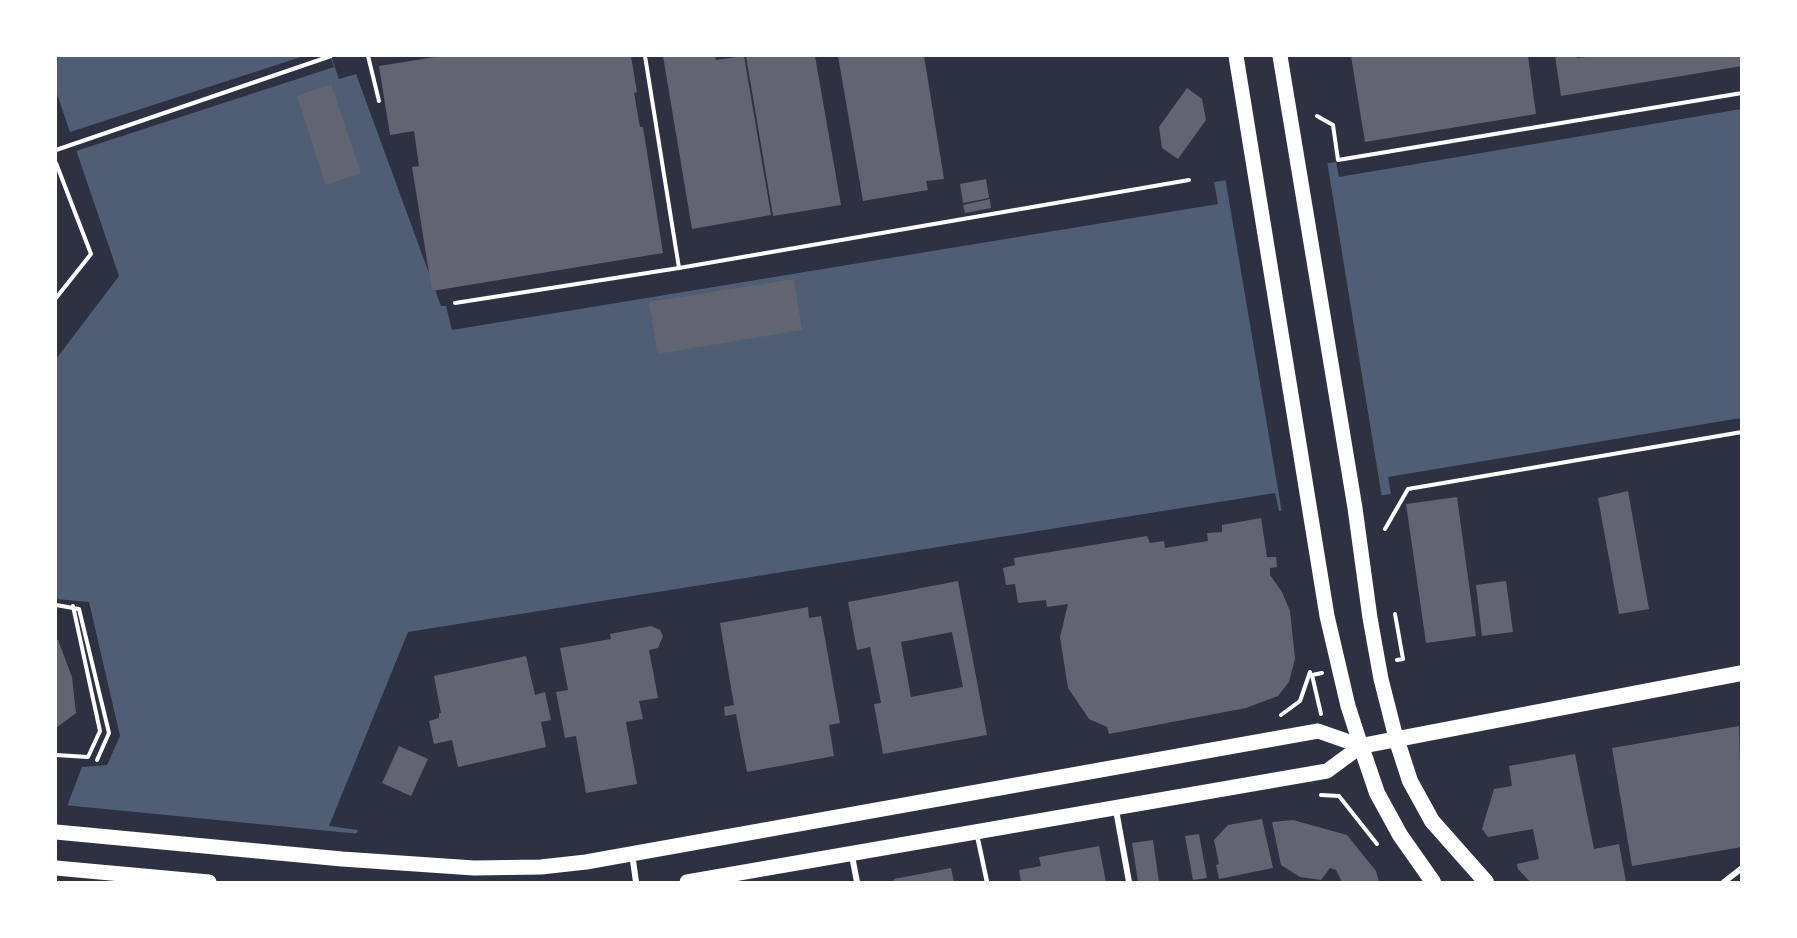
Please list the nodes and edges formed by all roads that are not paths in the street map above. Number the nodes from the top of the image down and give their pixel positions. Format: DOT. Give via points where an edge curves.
graph roads {
  1 [pos="1236,56"];
  2 [pos="1280,56"];
  3 [pos="1742,673"];
  4 [pos="1396,738"];
  5 [pos="1361,746"];
  6 [pos="1116,810"];
  7 [pos="56,832"];
  8 [pos="977,834"];
  9 [pos="632,853"];
  10 [pos="852,855"];
  11 [pos="56,868"];
  12 [pos="1742,868"];
  13 [pos="719,880"];
  14 [pos="209,882"];
  15 [pos="636,882"];
  16 [pos="687,882"];
  17 [pos="857,882"];
  18 [pos="987,882"];
  19 [pos="1128,882"];
  20 [pos="1433,882"];
  21 [pos="1486,882"];
  22 [pos="1724,882"];
  1 -- 5 [label="main road" via="1337,660"];
  2 -- 4 [label="main road" via="1381,679"];
  3 -- 4 [label="highway"];
  4 -- 5 [label="highway"];
  4 -- 21 [label="highway" via="1410,781 1432,821"];
  5 -- 6 [label="main road" via="1327,771"];
  5 -- 9 [label="main road" via="1318,731"];
  5 -- 20 [label="highway" via="1377,793 1400,836"];
  6 -- 8 [label="main road"];
  6 -- 19 [label="street"];
  7 -- 9 [label="main road" via="342,859 486,868 541,867"];
  8 -- 10 [label="main road"];
  8 -- 18 [label="lane"];
  9 -- 15 [label="street"];
  10 -- 13 [label="main road"];
  10 -- 17 [label="street"];
  11 -- 14 [label="main road"];
  12 -- 22 [label="street"];
  13 -- 16 [label="main road"];
}
